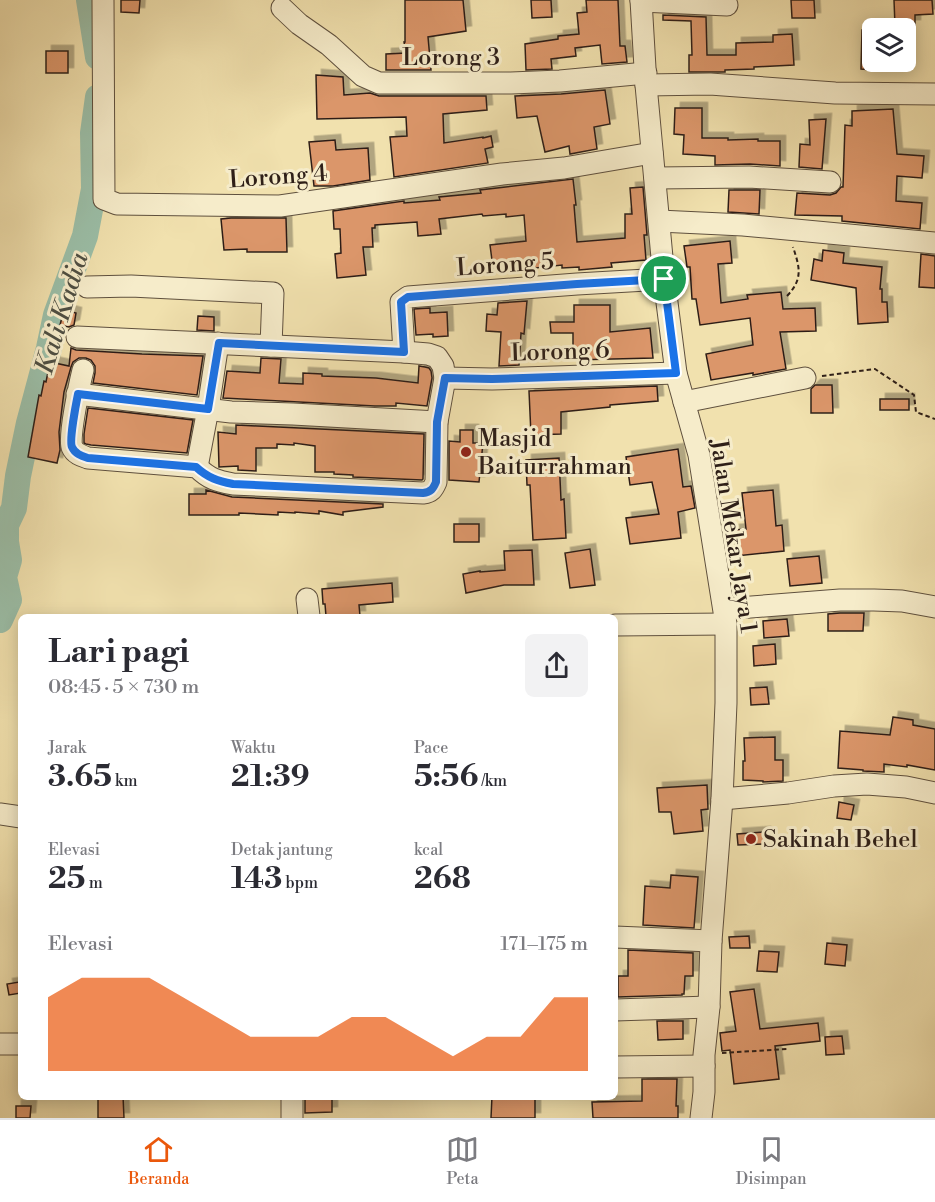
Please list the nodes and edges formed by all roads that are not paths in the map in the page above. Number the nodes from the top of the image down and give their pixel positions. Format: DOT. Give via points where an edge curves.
graph roads {
  1 [pos="104,0"];
  2 [pos="641,1"];
  3 [pos="727,4"];
  4 [pos="282,8"];
  5 [pos="646,79"];
  6 [pos="935,94"];
  7 [pos="652,153"];
  8 [pos="655,178"];
  9 [pos="830,182"];
  10 [pos="659,221"];
  11 [pos="935,243"];
  12 [pos="664,279"];
  13 [pos="87,287"];
  14 [pos="77,337"];
  15 [pos="219,343"];
  16 [pos="271,346"];
  17 [pos="404,352"];
  18 [pos="83,370"];
  19 [pos="676,373"];
  20 [pos="445,378"];
  21 [pos="805,378"];
  22 [pos="78,394"];
  23 [pos="684,402"];
  24 [pos="208,409"];
  25 [pos="437,422"];
  26 [pos="196,467"];
  27 [pos="935,607"];
  28 [pos="725,616"];
  29 [pos="618,625"];
  30 [pos="935,793"];
  31 [pos="722,800"];
  32 [pos="0,814"];
  33 [pos="18,817"];
  34 [pos="618,937"];
  35 [pos="711,940"];
  36 [pos="709,1007"];
  37 [pos="618,1010"];
  38 [pos="0,1044"];
  39 [pos="18,1044"];
  40 [pos="704,1060"];
  41 [pos="618,1067"];
  42 [pos="292,1100"];
  43 [pos="292,1118"];
  44 [pos="701,1118"];
  1 -- 7 [label="street, Lorong 4" via="104,199 117,204 280,206"];
  2 -- 3 [label="street"];
  2 -- 5 [label="street, Jalan Mekar Jaya 1"];
  4 -- 5 [label="street, Lorong 3" via="363,76 379,83"];
  5 -- 6 [label="street, Lorong 3" via="835,93"];
  5 -- 7 [label="street, Jalan Mekar Jaya 1"];
  7 -- 8 [label="street, Jalan Mekar Jaya 1"];
  8 -- 9 [label="street" via="749,177"];
  8 -- 10 [label="street, Jalan Mekar Jaya 1"];
  10 -- 11 [label="street"];
  10 -- 12 [label="street, Jalan Mekar Jaya 1"];
  12 -- 17 [label="street, Lorong 5" via="408,297 401,302"];
  12 -- 19 [label="street, Jalan Mekar Jaya 1"];
  13 -- 16 [label="street" via="273,293"];
  14 -- 15 [label="street"];
  15 -- 16 [label="street"];
  15 -- 24 [label="street"];
  16 -- 17 [label="street"];
  17 -- 20 [label="street" via="437,357"];
  18 -- 22 [label="street"];
  19 -- 20 [label="street, Lorong 6"];
  19 -- 23 [label="street, Jalan Mekar Jaya 1"];
  20 -- 25 [label="street"];
  21 -- 23 [label="street"];
  22 -- 24 [label="street"];
  22 -- 26 [label="street" via="71,444 81,456"];
  23 -- 28 [label="street, Jalan Mekar Jaya 1" via="699,456"];
  24 -- 25 [label="street"];
  24 -- 26 [label="street"];
  25 -- 26 [label="street" via="436,482 430,492 233,484 217,481"];
  27 -- 28 [label="street" via="902,601 840,600"];
  28 -- 29 [label="street"];
  28 -- 31 [label="street, Jalan Mekar Jaya 1"];
  30 -- 31 [label="street" via="867,784"];
  31 -- 35 [label="street, Jalan Mekar Jaya 1"];
  32 -- 33 [label="street"];
  34 -- 35 [label="street"];
  35 -- 36 [label="street, Jalan Mekar Jaya 1"];
  36 -- 37 [label="street"];
  36 -- 40 [label="street, Jalan Mekar Jaya 1"];
  38 -- 39 [label="street"];
  40 -- 41 [label="street"];
  40 -- 44 [label="street, Jalan Mekar Jaya 1"];
  42 -- 43 [label="street"];
}
